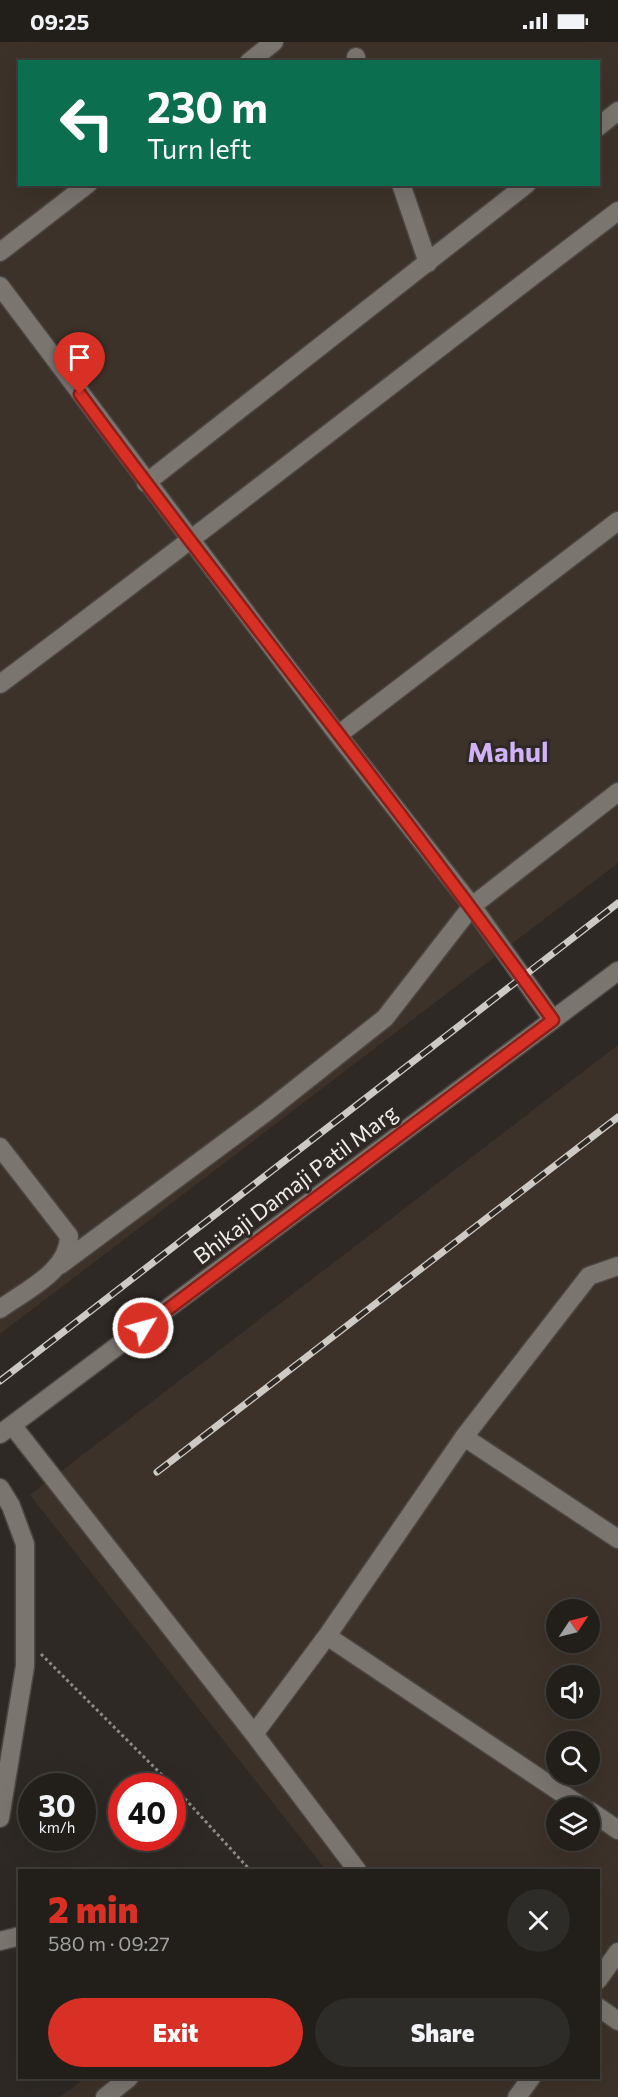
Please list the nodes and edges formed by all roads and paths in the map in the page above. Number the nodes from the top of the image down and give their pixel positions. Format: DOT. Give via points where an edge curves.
graph roads {
  1 [pos="274,42"];
  2 [pos="252,60"];
  3 [pos="618,111"];
  4 [pos="600,125"];
  5 [pos="85,186"];
  6 [pos="401,186"];
  7 [pos="524,186"];
  8 [pos="618,211"];
  9 [pos="0,252"];
  10 [pos="428,263"];
  11 [pos="0,286"];
  12 [pos="147,483"];
  13 [pos="618,521"];
  14 [pos="191,542"];
  15 [pos="0,684"];
  16 [pos="338,735"];
  17 [pos="618,792"];
  18 [pos="472,906"];
  19 [pos="618,971"];
  20 [pos="553,1020"];
  21 [pos="0,1147"];
  22 [pos="60,1265"];
  23 [pos="618,1266"];
  24 [pos="0,1309"];
  25 [pos="6,1430"];
  26 [pos="464,1437"];
  27 [pos="0,1488"];
  28 [pos="618,1539"];
  29 [pos="327,1636"];
  30 [pos="24,1638"];
  31 [pos="254,1734"];
  32 [pos="568,1797"];
  33 [pos="0,1818"];
  34 [pos="600,1818"];
  35 [pos="618,1830"];
  36 [pos="249,1869"];
  37 [pos="356,1869"];
  38 [pos="18,1936"];
  39 [pos="0,1941"];
  40 [pos="618,1952"];
  41 [pos="600,1977"];
  42 [pos="600,2008"];
  43 [pos="618,2021"];
  44 [pos="128,2079"];
  45 [pos="530,2079"];
  46 [pos="105,2097"];
  47 [pos="517,2097"];
  1 -- 2 [label="street"];
  3 -- 4 [label="street"];
  5 -- 9 [label="street"];
  6 -- 10 [label="street"];
  7 -- 10 [label="street"];
  8 -- 14 [label="street" via="387,386"];
  10 -- 12 [label="street"];
  11 -- 12 [label="street"];
  12 -- 14 [label="street"];
  13 -- 16 [label="street"];
  14 -- 15 [label="street"];
  14 -- 16 [label="street"];
  16 -- 18 [label="street"];
  17 -- 18 [label="street"];
  18 -- 20 [label="street"];
  18 -- 22 [label="street" via="385,1018 265,1113"];
  19 -- 20 [label="street, Bhikaji Damaji Patil Marg"];
  20 -- 25 [label="street, Bhikaji Damaji Patil Marg"];
  21 -- 22 [label="street" via="69,1236 69,1249"];
  22 -- 24 [label="street"];
  23 -- 26 [label="street" via="589,1276"];
  25 -- 31 [label="street"];
  26 -- 28 [label="street"];
  26 -- 29 [label="street"];
  27 -- 30 [label="street" via="25,1544"];
  29 -- 31 [label="street"];
  29 -- 32 [label="street"];
  30 -- 33 [label="street" via="23,1676"];
  30 -- 36 [label="path" via="176,1789"];
  31 -- 37 [label="street"];
  34 -- 35 [label="street"];
  38 -- 39 [label="street"];
  40 -- 41 [label="street"];
  42 -- 43 [label="street"];
  44 -- 46 [label="street"];
  45 -- 47 [label="street"];
}
